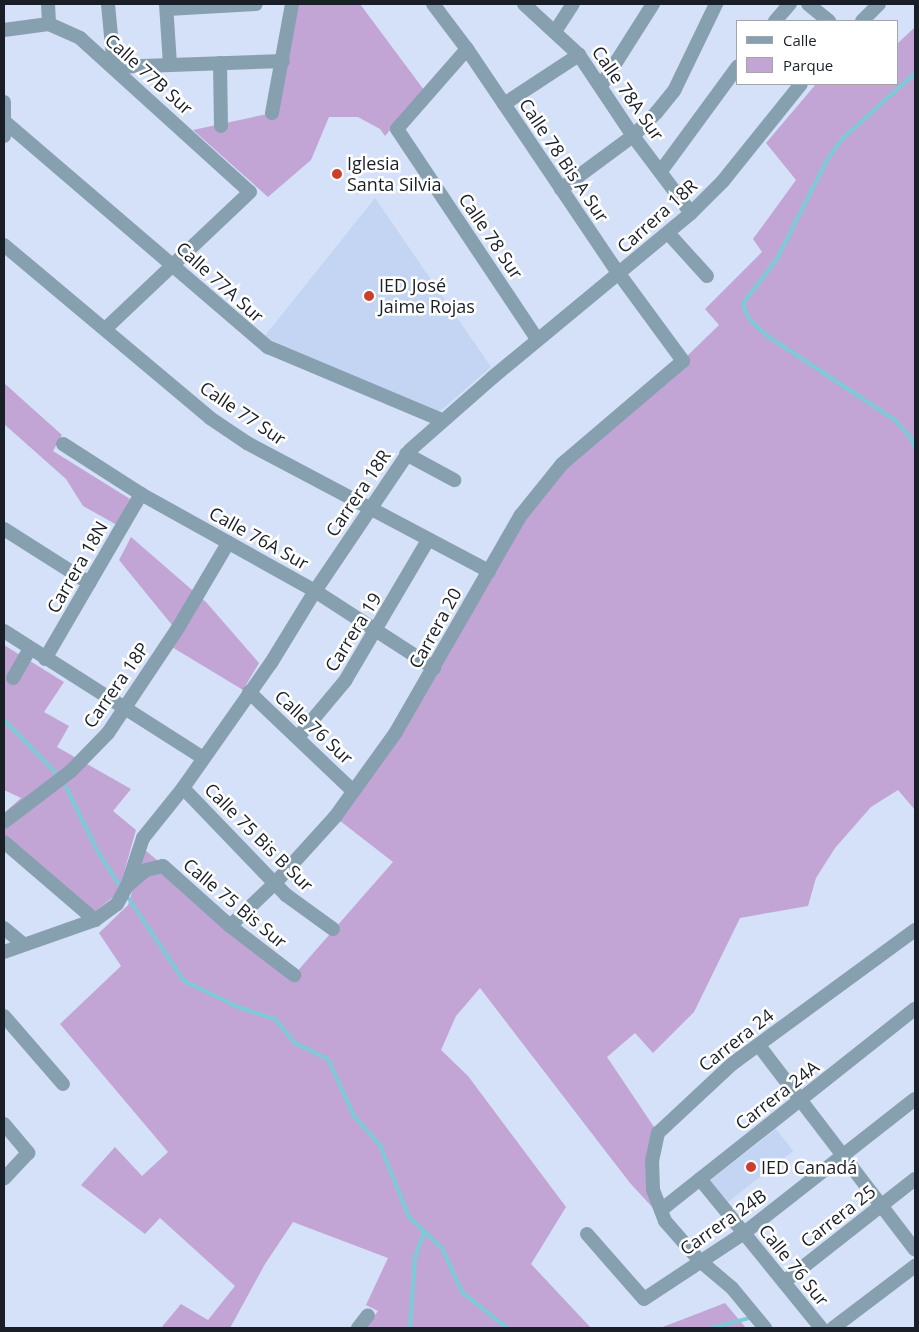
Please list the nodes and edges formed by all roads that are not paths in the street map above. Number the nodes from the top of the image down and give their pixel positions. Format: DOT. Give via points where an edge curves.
graph roads {
  1 [pos="48,4"];
  2 [pos="108,4"];
  3 [pos="256,4"];
  4 [pos="292,4"];
  5 [pos="432,4"];
  6 [pos="524,4"];
  7 [pos="573,4"];
  8 [pos="653,4"];
  9 [pos="716,4"];
  10 [pos="790,4"];
  11 [pos="808,4"];
  12 [pos="879,4"];
  13 [pos="166,6"];
  14 [pos="776,20"];
  15 [pos="828,20"];
  16 [pos="863,20"];
  17 [pos="50,24"];
  18 [pos="4,30"];
  19 [pos="556,30"];
  20 [pos="467,49"];
  21 [pos="579,55"];
  22 [pos="283,61"];
  23 [pos="220,63"];
  24 [pos="170,65"];
  25 [pos="114,67"];
  26 [pos="736,69"];
  27 [pos="800,85"];
  28 [pos="601,86"];
  29 [pos="4,102"];
  30 [pos="504,104"];
  31 [pos="272,113"];
  32 [pos="4,121"];
  33 [pos="221,126"];
  34 [pos="4,136"];
  35 [pos="633,136"];
  36 [pos="661,171"];
  37 [pos="561,189"];
  38 [pos="690,213"];
  39 [pos="668,233"];
  40 [pos="4,245"];
  41 [pos="174,265"];
  42 [pos="619,274"];
  43 [pos="707,276"];
  44 [pos="104,329"];
  45 [pos="537,339"];
  46 [pos="682,361"];
  47 [pos="442,420"];
  48 [pos="63,444"];
  49 [pos="406,454"];
  50 [pos="454,480"];
  51 [pos="141,494"];
  52 [pos="369,510"];
  53 [pos="4,529"];
  54 [pos="428,540"];
  55 [pos="228,543"];
  56 [pos="488,570"];
  57 [pos="89,583"];
  58 [pos="315,591"];
  59 [pos="4,631"];
  60 [pos="376,632"];
  61 [pos="30,649"];
  62 [pos="45,659"];
  63 [pos="434,668"];
  64 [pos="13,678"];
  65 [pos="249,692"];
  66 [pos="124,710"];
  67 [pos="299,736"];
  68 [pos="203,758"];
  69 [pos="183,788"];
  70 [pos="352,790"];
  71 [pos="4,822"];
  72 [pos="4,842"];
  73 [pos="276,882"];
  74 [pos="127,886"];
  75 [pos="95,920"];
  76 [pos="230,926"];
  77 [pos="4,928"];
  78 [pos="333,929"];
  79 [pos="914,933"];
  80 [pos="23,944"];
  81 [pos="4,952"];
  82 [pos="294,975"];
  83 [pos="915,1009"];
  84 [pos="4,1016"];
  85 [pos="760,1047"];
  86 [pos="63,1084"];
  87 [pos="801,1100"];
  88 [pos="915,1100"];
  89 [pos="4,1124"];
  90 [pos="844,1156"];
  91 [pos="4,1179"];
  92 [pos="700,1179"];
  93 [pos="915,1179"];
  94 [pos="881,1205"];
  95 [pos="663,1215"];
  96 [pos="744,1233"];
  97 [pos="587,1234"];
  98 [pos="915,1250"];
  99 [pos="700,1261"];
  100 [pos="915,1266"];
  101 [pos="784,1282"];
  102 [pos="368,1314"];
  103 [pos="358,1328"];
  104 [pos="765,1328"];
  105 [pos="821,1328"];
  106 [pos="833,1328"];
  1 -- 17 [label="street"];
  2 -- 25 [label="street"];
  3 -- 13 [label="street"];
  4 -- 22 [label="street"];
  5 -- 20 [label="street, Calle 78 Bis A Sur"];
  6 -- 19 [label="street, Calle 78A Sur"];
  7 -- 19 [label="street"];
  8 -- 28 [label="street"];
  9 -- 35 [label="street" via="674,91"];
  10 -- 14 [label="street"];
  11 -- 15 [label="street"];
  12 -- 16 [label="street"];
  13 -- 24 [label="street"];
  17 -- 18 [label="street"];
  17 -- 25 [label="street, Calle 77B Sur" via="80,38"];
  19 -- 21 [label="street, Calle 78A Sur"];
  20 -- 30 [label="street, Calle 78 Bis A Sur"];
  20 -- 45 [label="street, Calle 78 Sur" via="397,130"];
  21 -- 28 [label="street, Calle 78A Sur"];
  21 -- 30 [label="street"];
  22 -- 23 [label="street"];
  22 -- 31 [label="street"];
  23 -- 24 [label="street"];
  23 -- 33 [label="street"];
  24 -- 25 [label="street"];
  25 -- 41 [label="street, Calle 77B Sur" via="250,192"];
  26 -- 36 [label="street"];
  27 -- 38 [label="street, Carrera 18R" via="722,181"];
  28 -- 35 [label="street, Calle 78A Sur"];
  29 -- 32 [label="street"];
  30 -- 37 [label="street, Calle 78 Bis A Sur"];
  32 -- 34 [label="street"];
  32 -- 41 [label="street, Calle 77A Sur"];
  35 -- 36 [label="street, Calle 78A Sur"];
  35 -- 37 [label="street"];
  36 -- 38 [label="street, Calle 78A Sur"];
  37 -- 42 [label="street, Calle 78 Bis A Sur"];
  38 -- 39 [label="street, Carrera 18R"];
  39 -- 42 [label="street, Carrera 18R"];
  39 -- 43 [label="street"];
  40 -- 44 [label="street, Calle 77 Sur"];
  41 -- 44 [label="street"];
  41 -- 47 [label="street, Calle 77A Sur" via="246,332 268,347"];
  42 -- 45 [label="street, Carrera 18R"];
  42 -- 46 [label="street, Calle 78 Bis A Sur"];
  44 -- 52 [label="street, Calle 77 Sur" via="247,443"];
  45 -- 47 [label="street, Carrera 18R"];
  46 -- 56 [label="street, Carrera 20" via="562,464 521,515"];
  47 -- 49 [label="street, Carrera 18R"];
  48 -- 51 [label="street, Calle 76A Sur"];
  49 -- 50 [label="street"];
  49 -- 52 [label="street, Carrera 18R"];
  51 -- 55 [label="street, Calle 76A Sur"];
  51 -- 57 [label="street, Carrera 18N"];
  52 -- 54 [label="street, Calle 77 Sur"];
  52 -- 58 [label="street, Carrera 18R"];
  53 -- 57 [label="street"];
  54 -- 56 [label="street, Calle 77 Sur"];
  54 -- 60 [label="street, Carrera 19"];
  55 -- 58 [label="street, Calle 76A Sur"];
  55 -- 66 [label="street, Carrera 18P"];
  56 -- 63 [label="street, Carrera 20"];
  57 -- 62 [label="street, Carrera 18N"];
  58 -- 60 [label="street, Calle 76A Sur"];
  58 -- 65 [label="street, Carrera 18R" via="280,650"];
  59 -- 61 [label="street"];
  60 -- 63 [label="street, Calle 76A Sur"];
  60 -- 67 [label="street, Carrera 19" via="345,681"];
  61 -- 62 [label="street"];
  61 -- 64 [label="street"];
  62 -- 66 [label="street"];
  63 -- 70 [label="street, Carrera 20" via="396,732"];
  65 -- 67 [label="street, Calle 76 Sur"];
  65 -- 68 [label="street, Carrera 18R"];
  66 -- 68 [label="street"];
  66 -- 71 [label="street, Carrera 18P" via="71,771"];
  67 -- 70 [label="street, Calle 76 Sur"];
  68 -- 69 [label="street, Carrera 18R"];
  69 -- 73 [label="street, Calle 75 Bis B Sur"];
  69 -- 74 [label="street, Carrera 18R" via="143,838"];
  70 -- 73 [label="street, Carrera 20" via="335,817"];
  72 -- 75 [label="street"];
  73 -- 76 [label="street, Carrera 20"];
  73 -- 78 [label="street, Calle 75 Bis B Sur" via="286,895"];
  74 -- 75 [label="street, Carrera 18R" via="117,904"];
  74 -- 76 [label="street, Calle 75 Bis Sur" via="146,870 163,866"];
  75 -- 80 [label="street, Carrera 18R"];
  76 -- 82 [label="street, Calle 75 Bis Sur"];
  77 -- 80 [label="street"];
  79 -- 85 [label="street, Carrera 24" via="811,1006"];
  80 -- 81 [label="street, Carrera 18R"];
  83 -- 87 [label="street, Carrera 24A"];
  84 -- 86 [label="street"];
  85 -- 87 [label="street"];
  85 -- 95 [label="street, Carrera 24" via="732,1064 658,1133 652,1162 653,1189"];
  87 -- 90 [label="street"];
  87 -- 92 [label="street, Carrera 24A"];
  88 -- 90 [label="street, Carrera 24B"];
  89 -- 91 [label="street" via="28,1153"];
  90 -- 94 [label="street"];
  90 -- 96 [label="street, Carrera 24B"];
  92 -- 95 [label="street, Carrera 24A"];
  92 -- 96 [label="street, Calle 76 Sur"];
  93 -- 94 [label="street, Carrera 25"];
  94 -- 98 [label="street"];
  94 -- 101 [label="street, Carrera 25"];
  95 -- 99 [label="street"];
  96 -- 99 [label="street, Carrera 24B"];
  96 -- 101 [label="street, Calle 76 Sur"];
  97 -- 99 [label="street, Carrera 24B" via="644,1299"];
  99 -- 104 [label="street" via="732,1288"];
  100 -- 106 [label="street"];
  101 -- 105 [label="street, Calle 76 Sur"];
  102 -- 103 [label="street"];
}
